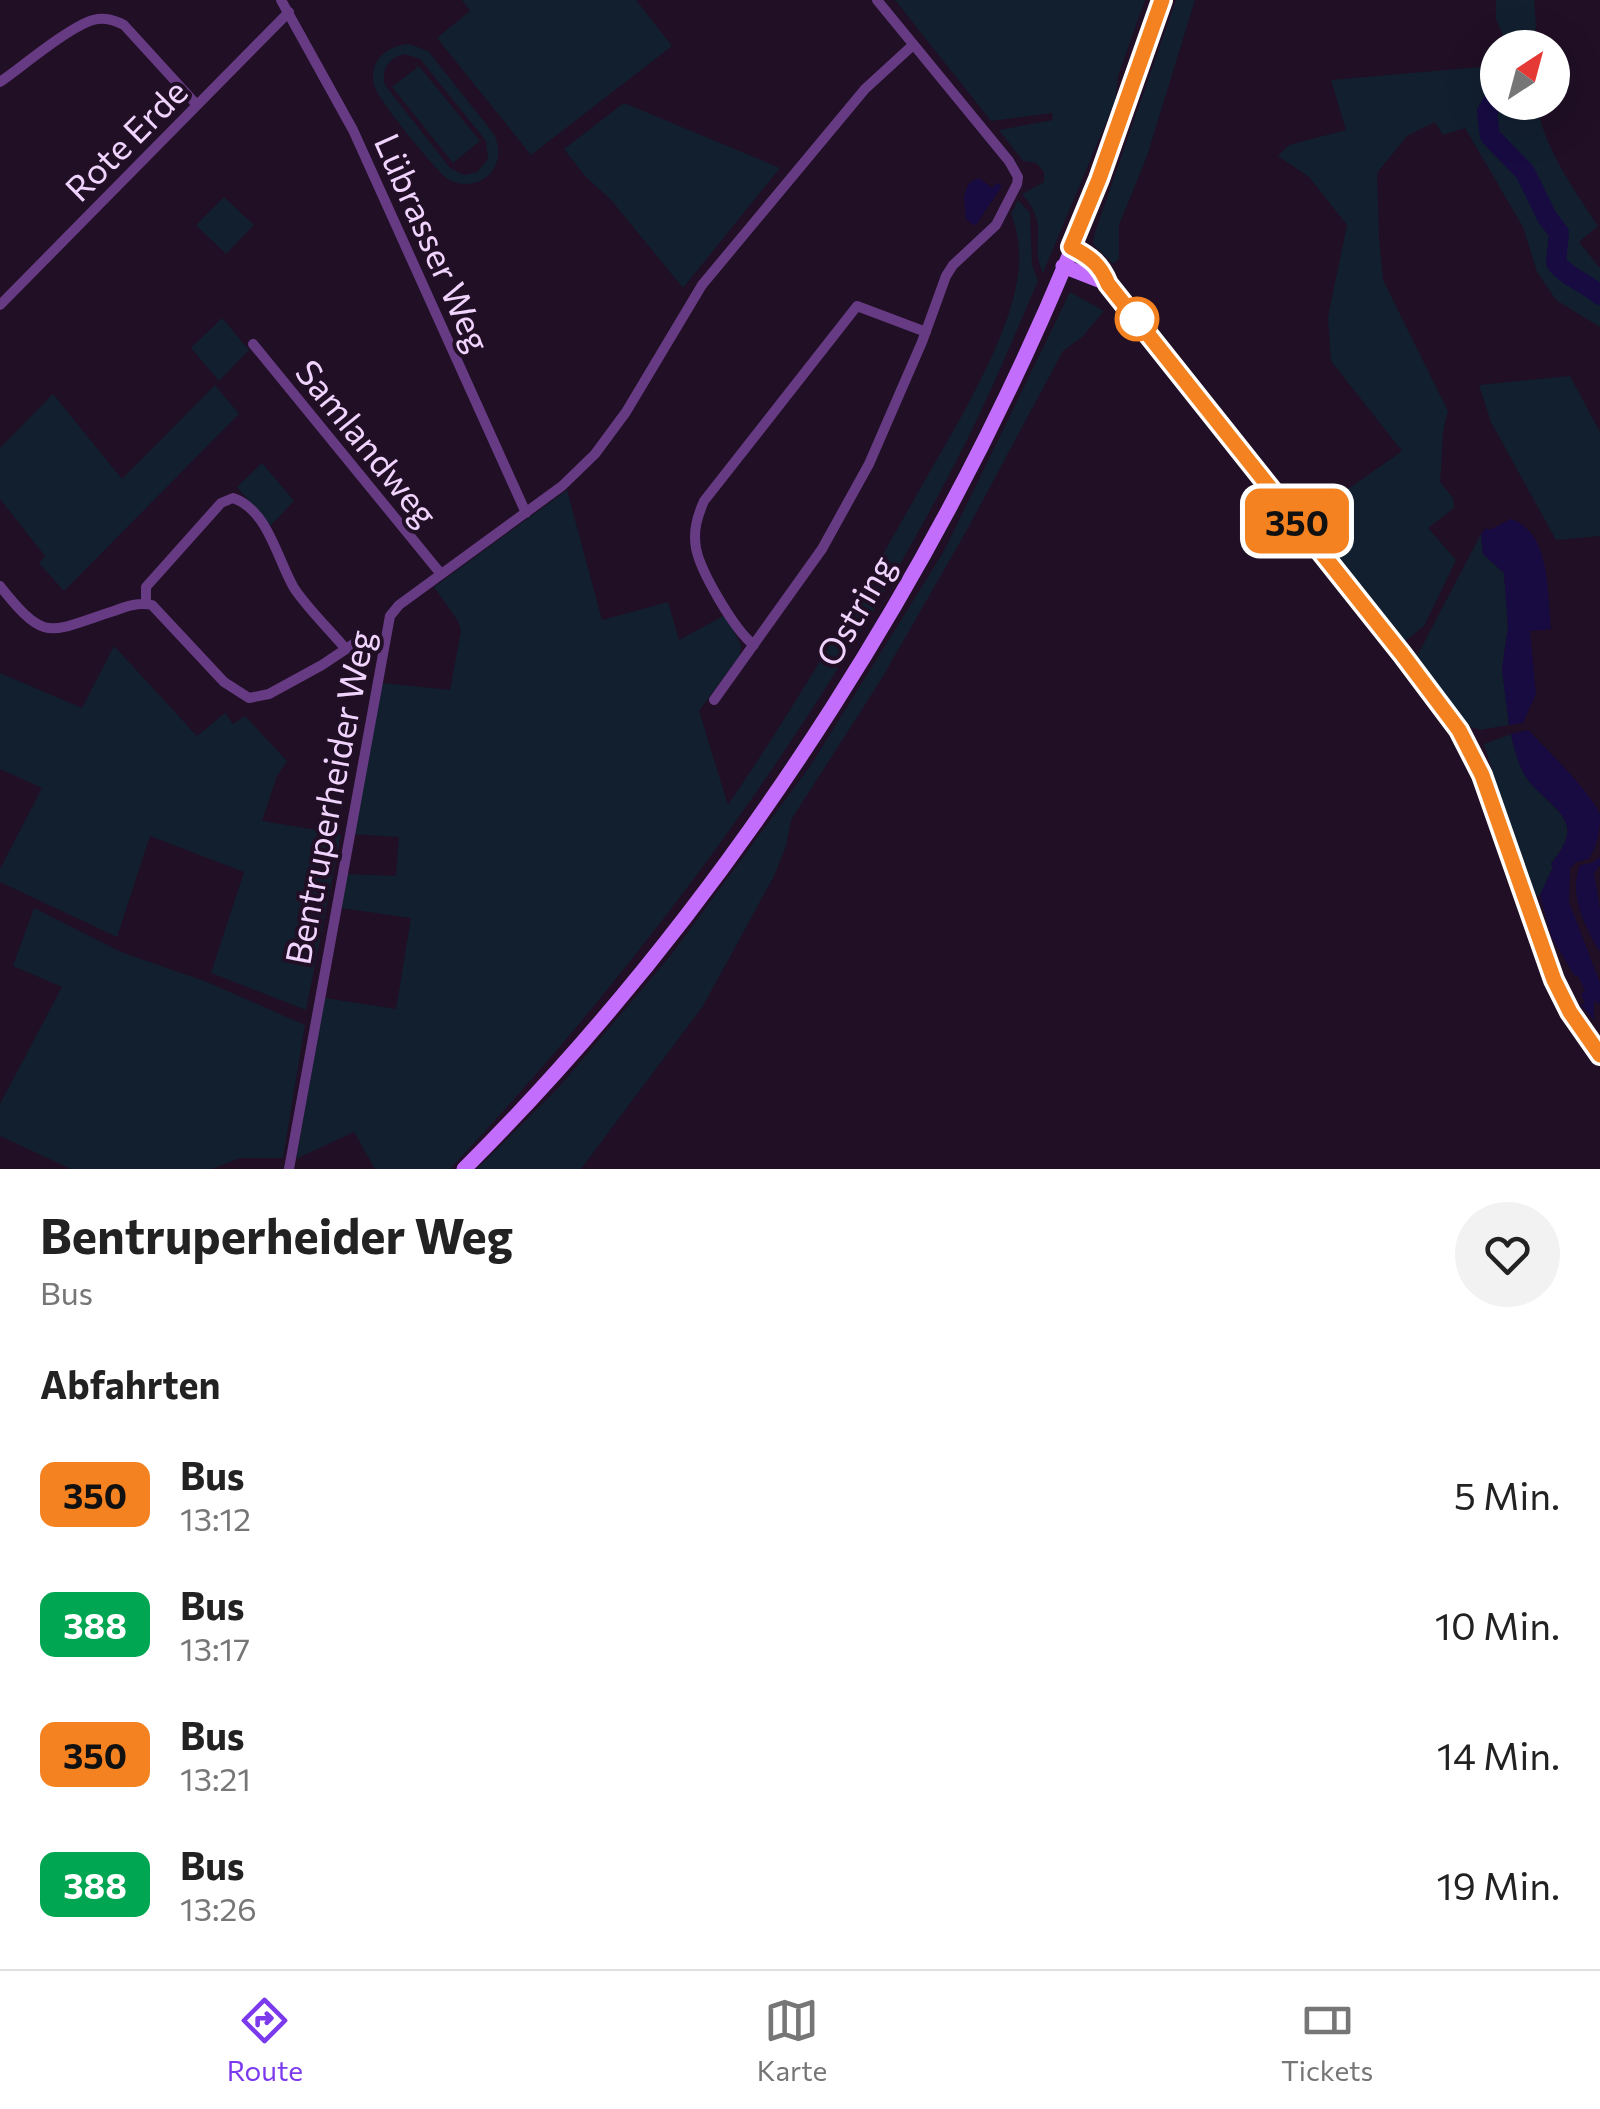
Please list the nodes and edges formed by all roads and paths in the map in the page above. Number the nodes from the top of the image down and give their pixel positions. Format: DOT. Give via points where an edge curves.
graph roads {
  1 [pos="281,0"];
  2 [pos="877,0"];
  3 [pos="1162,0"];
  4 [pos="289,12"];
  5 [pos="912,44"];
  6 [pos="0,82"];
  7 [pos="197,105"];
  8 [pos="1031,175"];
  9 [pos="1018,177"];
  10 [pos="1071,247"];
  11 [pos="1063,266"];
  12 [pos="1108,284"];
  13 [pos="0,305"];
  14 [pos="926,332"];
  15 [pos="252,344"];
  16 [pos="526,513"];
  17 [pos="441,574"];
  18 [pos="0,586"];
  19 [pos="146,603"];
  20 [pos="383,641"];
  21 [pos="754,645"];
  22 [pos="346,648"];
  23 [pos="714,700"];
  24 [pos="1600,1055"];
  25 [pos="289,1169"];
  26 [pos="464,1169"];
  1 -- 4 [label="street, Lübrasser Weg"];
  2 -- 5 [label="street"];
  3 -- 10 [label="main road, Ostring"];
  4 -- 7 [label="street, Rote Erde"];
  4 -- 16 [label="street, Lübrasser Weg" via="353,130"];
  5 -- 9 [label="street"];
  5 -- 16 [label="street, Bentruperheider Weg" via="865,89 702,285 600,448"];
  6 -- 7 [label="street" via="82,24 102,18 124,25"];
  7 -- 13 [label="street, Rote Erde"];
  8 -- 9 [label="street"];
  9 -- 14 [label="street" via="996,224 953,265"];
  10 -- 11 [label="main road, Ostring"];
  10 -- 12 [label="main road" via="1103,270"];
  11 -- 12 [label="main road"];
  11 -- 26 [label="main road, Ostring" via="954,494 781,783 624,992"];
  12 -- 24 [label="main road" via="1459,730 1482,775 1554,980"];
  14 -- 21 [label="street" via="858,488"];
  14 -- 21 [label="street" via="857,306 701,508 698,558"];
  15 -- 17 [label="street, Samlandweg"];
  16 -- 17 [label="street, Bentruperheider Weg"];
  17 -- 20 [label="street, Bentruperheider Weg" via="394,610"];
  18 -- 19 [label="street" via="44,629"];
  19 -- 22 [label="street" via="160,610 224,682 249,698 269,694"];
  19 -- 22 [label="street" via="146,587 221,503 233,498 271,538 295,589"];
  20 -- 22 [label="street" via="364,639"];
  20 -- 25 [label="street, Bentruperheider Weg"];
  21 -- 23 [label="street"];
}
